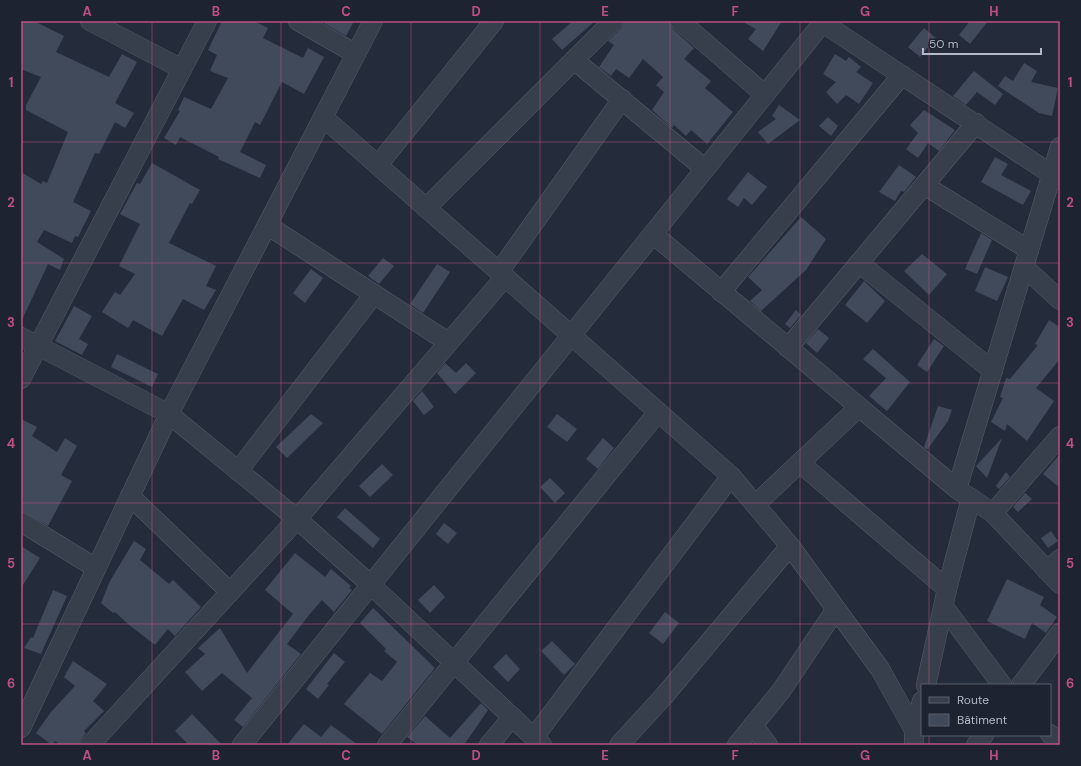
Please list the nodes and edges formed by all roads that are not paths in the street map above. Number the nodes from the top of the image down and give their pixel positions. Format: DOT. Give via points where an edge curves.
graph roads {
  1 [pos="90,21"];
  2 [pos="207,21"];
  3 [pos="298,21"];
  4 [pos="373,21"];
  5 [pos="494,21"];
  6 [pos="613,21"];
  7 [pos="680,21"];
  8 [pos="822,22"];
  9 [pos="356,54"];
  10 [pos="574,60"];
  11 [pos="182,69"];
  12 [pos="902,75"];
  13 [pos="765,95"];
  14 [pos="622,99"];
  15 [pos="323,117"];
  16 [pos="976,123"];
  17 [pos="1060,147"];
  18 [pos="378,165"];
  19 [pos="705,169"];
  20 [pos="1056,176"];
  21 [pos="924,185"];
  22 [pos="426,208"];
  23 [pos="267,225"];
  24 [pos="653,234"];
  25 [pos="1026,259"];
  26 [pos="859,263"];
  27 [pos="502,275"];
  28 [pos="721,292"];
  29 [pos="374,294"];
  30 [pos="1060,300"];
  31 [pos="571,336"];
  32 [pos="21,337"];
  33 [pos="448,342"];
  34 [pos="38,346"];
  35 [pos="788,348"];
  36 [pos="993,371"];
  37 [pos="21,379"];
  38 [pos="859,407"];
  39 [pos="658,412"];
  40 [pos="169,414"];
  41 [pos="1060,436"];
  42 [pos="800,463"];
  43 [pos="238,471"];
  44 [pos="731,476"];
  45 [pos="964,494"];
  46 [pos="130,496"];
  47 [pos="756,504"];
  48 [pos="993,512"];
  49 [pos="297,518"];
  50 [pos="21,522"];
  51 [pos="790,546"];
  52 [pos="1054,565"];
  53 [pos="96,568"];
  54 [pos="371,584"];
  55 [pos="1060,584"];
  56 [pos="230,592"];
  57 [pos="946,598"];
  58 [pos="836,609"];
  59 [pos="1060,633"];
  60 [pos="454,662"];
  61 [pos="926,684"];
  62 [pos="1001,684"];
  63 [pos="1022,684"];
  64 [pos="921,706"];
  65 [pos="512,717"];
  66 [pos="22,723"];
  67 [pos="753,725"];
  68 [pos="1051,735"];
  69 [pos="983,736"];
  70 [pos="914,737"];
  71 [pos="253,741"];
  72 [pos="538,741"];
  73 [pos="1060,744"];
  74 [pos="90,745"];
  75 [pos="387,745"];
  76 [pos="489,745"];
  77 [pos="619,745"];
  78 [pos="737,745"];
  79 [pos="768,745"];
  80 [pos="976,745"];
  1 -- 11 [label="street"];
  2 -- 11 [label="street"];
  3 -- 9 [label="street"];
  4 -- 9 [label="street"];
  5 -- 18 [label="street"];
  6 -- 10 [label="street"];
  7 -- 13 [label="street"];
  8 -- 12 [label="street"];
  8 -- 13 [label="street"];
  9 -- 15 [label="street"];
  10 -- 14 [label="street"];
  10 -- 22 [label="street"];
  11 -- 34 [label="street"];
  12 -- 16 [label="street"];
  12 -- 28 [label="street"];
  13 -- 19 [label="street"];
  14 -- 19 [label="street"];
  14 -- 27 [label="street"];
  15 -- 18 [label="street"];
  15 -- 23 [label="street"];
  16 -- 20 [label="street"];
  16 -- 21 [label="street"];
  17 -- 20 [label="street"];
  18 -- 22 [label="street"];
  19 -- 24 [label="street"];
  20 -- 25 [label="street"];
  21 -- 25 [label="street"];
  21 -- 26 [label="street"];
  22 -- 27 [label="street"];
  23 -- 29 [label="street"];
  23 -- 40 [label="street"];
  24 -- 28 [label="street"];
  24 -- 31 [label="street"];
  25 -- 30 [label="street"];
  25 -- 36 [label="street"];
  26 -- 35 [label="street"];
  26 -- 36 [label="street"];
  27 -- 31 [label="street"];
  27 -- 33 [label="street"];
  28 -- 35 [label="street"];
  29 -- 33 [label="street"];
  29 -- 43 [label="street"];
  31 -- 39 [label="street"];
  31 -- 54 [label="street"];
  32 -- 34 [label="street"];
  33 -- 49 [label="street"];
  34 -- 37 [label="street"];
  34 -- 40 [label="street"];
  35 -- 38 [label="street"];
  36 -- 45 [label="street"];
  38 -- 42 [label="street"];
  38 -- 45 [label="street"];
  39 -- 44 [label="street"];
  39 -- 60 [label="street"];
  40 -- 43 [label="street"];
  40 -- 46 [label="street"];
  41 -- 48 [label="street"];
  42 -- 47 [label="street"];
  42 -- 57 [label="street"];
  43 -- 49 [label="street"];
  44 -- 47 [label="street"];
  44 -- 72 [label="street"];
  45 -- 48 [label="street"];
  45 -- 57 [label="street"];
  46 -- 53 [label="street"];
  46 -- 56 [label="street"];
  47 -- 51 [label="street"];
  48 -- 52 [label="street"];
  49 -- 54 [label="street"];
  49 -- 56 [label="street"];
  50 -- 53 [label="street"];
  51 -- 58 [label="street"];
  51 -- 77 [label="street" via="664,696"];
  52 -- 55 [label="street"];
  53 -- 66 [label="street"];
  54 -- 60 [label="street"];
  54 -- 71 [label="street"];
  56 -- 74 [label="street"];
  57 -- 61 [label="street"];
  57 -- 62 [label="street"];
  58 -- 67 [label="street" via="781,691"];
  58 -- 70 [label="street" via="880,669"];
  59 -- 63 [label="street"];
  60 -- 65 [label="street"];
  60 -- 75 [label="street"];
  64 -- 70 [label="street"];
  65 -- 72 [label="street"];
  65 -- 76 [label="street"];
  67 -- 78 [label="street"];
  67 -- 79 [label="street"];
  68 -- 73 [label="street"];
  69 -- 80 [label="street"];
}
